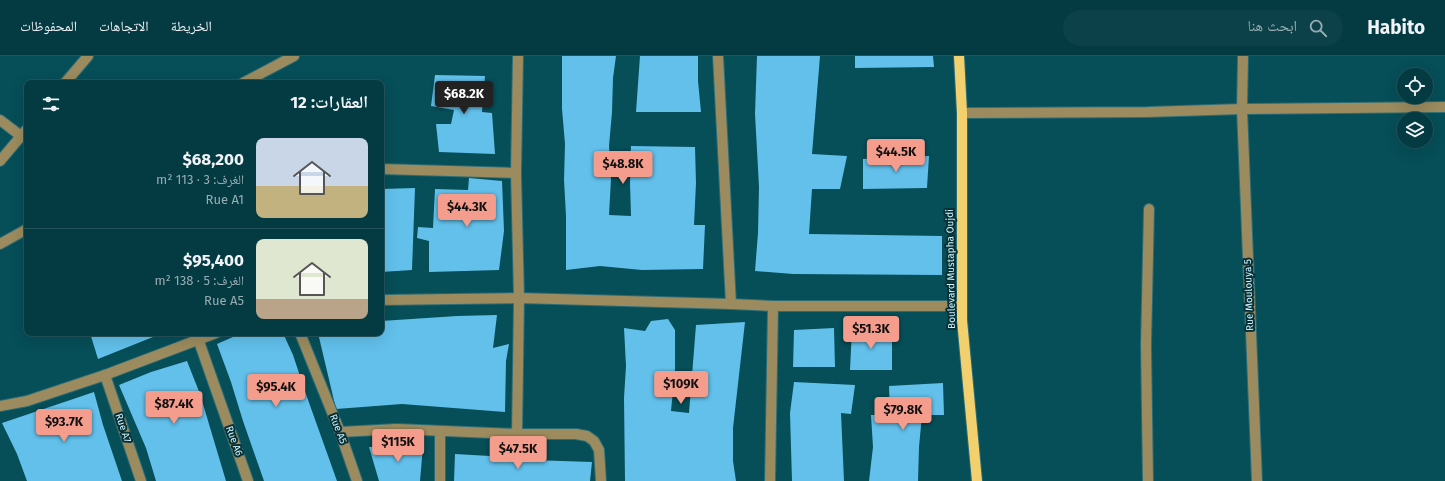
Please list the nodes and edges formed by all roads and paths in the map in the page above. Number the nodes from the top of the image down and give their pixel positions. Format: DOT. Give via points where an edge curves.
graph roads {
  1 [pos="86,56"];
  2 [pos="294,56"];
  3 [pos="518,56"];
  4 [pos="718,56"];
  5 [pos="959,56"];
  6 [pos="1243,56"];
  7 [pos="67,80"];
  8 [pos="250,80"];
  9 [pos="1445,107"];
  10 [pos="1242,109"];
  11 [pos="962,112"];
  12 [pos="0,120"];
  13 [pos="24,133"];
  14 [pos="0,161"];
  15 [pos="384,169"];
  16 [pos="516,173"];
  17 [pos="1149,209"];
  18 [pos="24,231"];
  19 [pos="0,244"];
  20 [pos="519,298"];
  21 [pos="384,300"];
  22 [pos="731,304"];
  23 [pos="773,306"];
  24 [pos="962,306"];
  25 [pos="301,336"];
  26 [pos="197,337"];
  27 [pos="105,375"];
  28 [pos="0,406"];
  29 [pos="440,431"];
  30 [pos="340,432"];
  31 [pos="517,434"];
  32 [pos="141,481"];
  33 [pos="248,481"];
  34 [pos="357,481"];
  35 [pos="440,481"];
  36 [pos="601,481"];
  37 [pos="770,481"];
  38 [pos="976,481"];
  39 [pos="1148,481"];
  40 [pos="1257,481"];
  1 -- 7 [label="street"];
  2 -- 8 [label="street"];
  3 -- 16 [label="street"];
  4 -- 22 [label="street"];
  5 -- 11 [label="main road, Boulevard Mustapha Oujdi"];
  6 -- 10 [label="street, Rue Moulouya 5"];
  9 -- 10 [label="street"];
  10 -- 11 [label="street"];
  10 -- 40 [label="street, Rue Moulouya 5"];
  11 -- 24 [label="main road, Boulevard Mustapha Oujdi"];
  12 -- 13 [label="street"];
  13 -- 14 [label="street"];
  15 -- 16 [label="street"];
  16 -- 20 [label="street"];
  17 -- 39 [label="street" via="1146,346"];
  18 -- 19 [label="street"];
  20 -- 21 [label="street"];
  20 -- 22 [label="street"];
  20 -- 31 [label="street"];
  22 -- 23 [label="street"];
  23 -- 24 [label="street"];
  23 -- 37 [label="street"];
  24 -- 38 [label="main road, Boulevard Mustapha Oujdi"];
  25 -- 30 [label="street, Rue A5"];
  26 -- 27 [label="street"];
  26 -- 33 [label="street, Rue A6"];
  27 -- 28 [label="street" via="27,401"];
  27 -- 32 [label="street, Rue A7"];
  29 -- 30 [label="street" via="397,429"];
  29 -- 31 [label="street"];
  29 -- 35 [label="street"];
  30 -- 34 [label="street, Rue A5"];
  31 -- 36 [label="street" via="587,436 594,441 599,450"];
}
